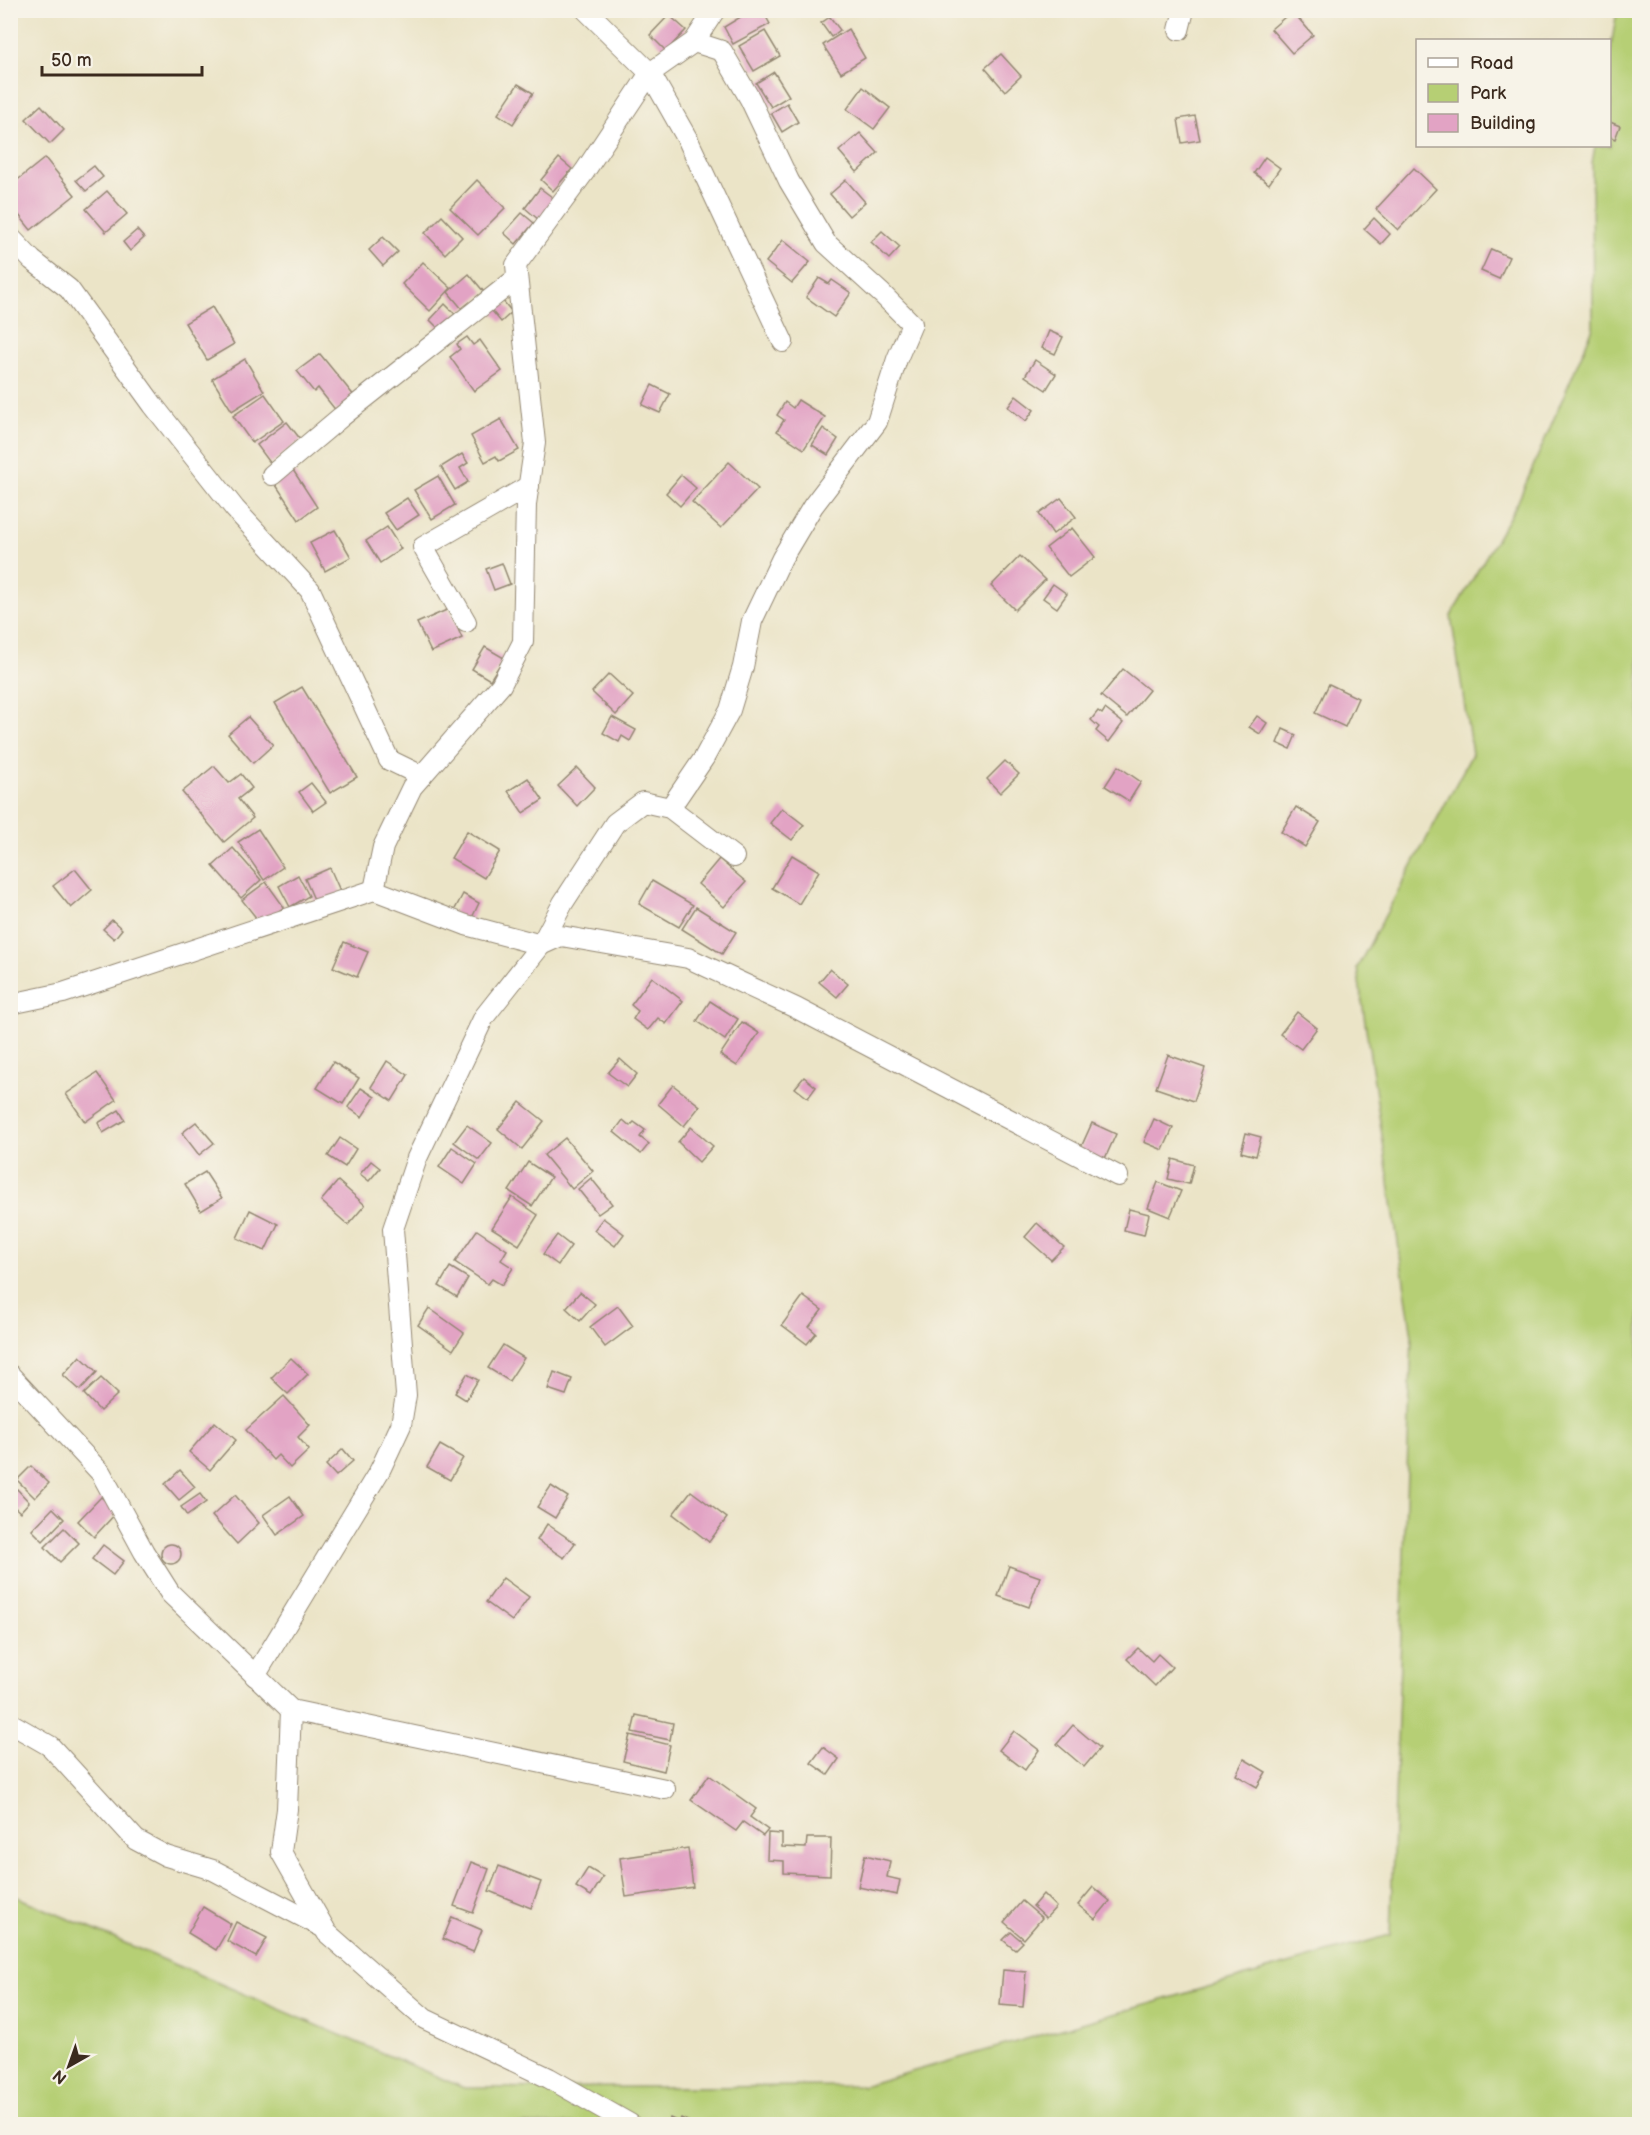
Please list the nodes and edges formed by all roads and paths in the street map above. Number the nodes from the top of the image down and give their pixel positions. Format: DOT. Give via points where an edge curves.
graph roads {
  1 [pos="586,10"];
  2 [pos="715,10"];
  3 [pos="1185,10"];
  4 [pos="1179,30"];
  5 [pos="694,42"];
  6 [pos="650,73"];
  7 [pos="10,237"];
  8 [pos="517,278"];
  9 [pos="783,342"];
  10 [pos="272,475"];
  11 [pos="529,486"];
  12 [pos="466,622"];
  13 [pos="422,776"];
  14 [pos="670,808"];
  15 [pos="734,857"];
  16 [pos="374,890"];
  17 [pos="541,945"];
  18 [pos="10,1004"];
  19 [pos="1118,1176"];
  20 [pos="10,1375"];
  21 [pos="255,1676"];
  22 [pos="291,1710"];
  23 [pos="10,1723"];
  24 [pos="665,1789"];
  25 [pos="324,1928"];
  26 [pos="630,2124"];
  1 -- 6 [label="street"];
  2 -- 5 [label="street"];
  3 -- 4 [label="street"];
  5 -- 6 [label="street"];
  5 -- 14 [label="street" via="722,51 826,243 912,324 877,422 813,506 782,558 752,621 730,710"];
  6 -- 8 [label="street" via="516,265"];
  6 -- 9 [label="street" via="688,140"];
  7 -- 13 [label="street" via="69,290 220,490 310,590 389,760"];
  8 -- 10 [label="street"];
  8 -- 11 [label="street" via="535,443"];
  11 -- 12 [label="street" via="423,547"];
  11 -- 13 [label="street" via="523,642 501,685"];
  13 -- 16 [label="street" via="412,786 383,847"];
  14 -- 15 [label="street"];
  14 -- 17 [label="street" via="644,802 615,823"];
  16 -- 17 [label="street" via="466,925"];
  16 -- 18 [label="street" via="63,993"];
  17 -- 19 [label="street" via="561,936 688,958 796,1008"];
  17 -- 21 [label="street" via="484,1017 417,1158 393,1229 406,1395 401,1425 380,1470"];
  20 -- 21 [label="street" via="100,1473 170,1593"];
  21 -- 22 [label="street"];
  22 -- 24 [label="street"];
  22 -- 25 [label="street" via="281,1852"];
  23 -- 25 [label="street" via="50,1746 136,1840 166,1856 213,1870"];
  25 -- 26 [label="street" via="425,2019 549,2078"];
}
